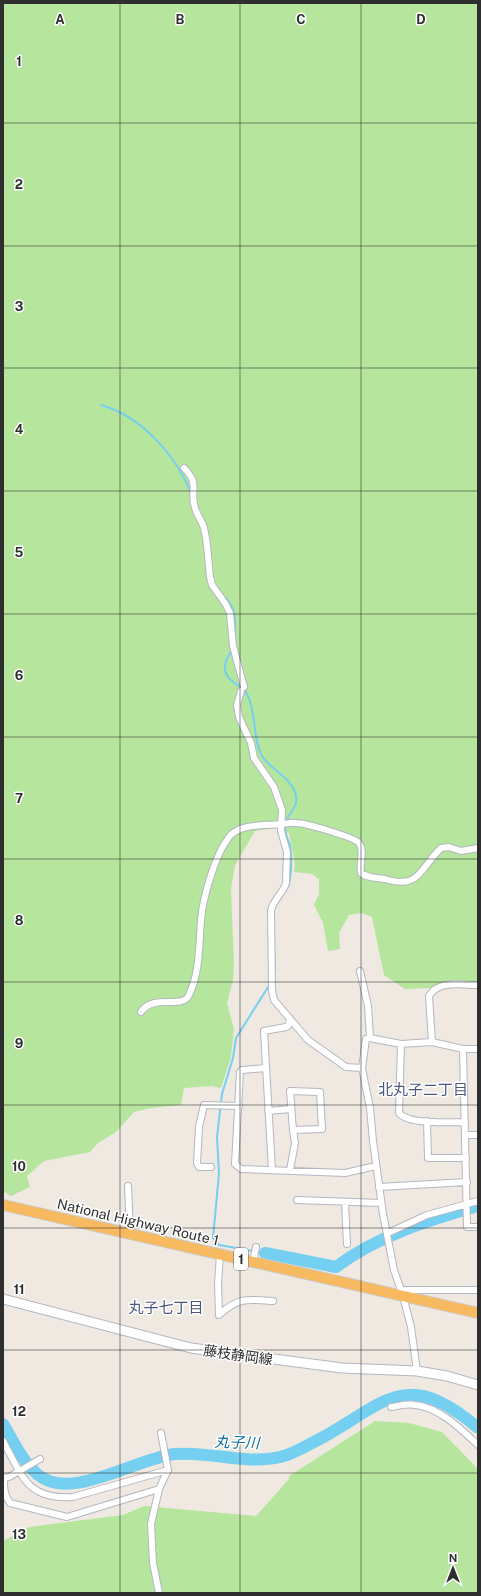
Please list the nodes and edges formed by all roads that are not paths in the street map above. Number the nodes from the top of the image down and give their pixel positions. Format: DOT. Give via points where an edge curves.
graph roads {
  1 [pos="184,468"];
  2 [pos="281,824"];
  3 [pos="478,848"];
  4 [pos="360,971"];
  5 [pos="478,985"];
  6 [pos="141,1012"];
  7 [pos="290,1020"];
  8 [pos="370,1038"];
  9 [pos="432,1042"];
  10 [pos="401,1044"];
  11 [pos="463,1049"];
  12 [pos="478,1049"];
  13 [pos="266,1068"];
  14 [pos="362,1068"];
  15 [pos="239,1106"];
  16 [pos="291,1109"];
  17 [pos="268,1111"];
  18 [pos="427,1121"];
  19 [pos="465,1122"];
  20 [pos="293,1130"];
  21 [pos="465,1135"];
  22 [pos="478,1135"];
  23 [pos="466,1158"];
  24 [pos="376,1166"];
  25 [pos="211,1167"];
  26 [pos="272,1170"];
  27 [pos="290,1170"];
  28 [pos="467,1182"];
  29 [pos="128,1186"];
  30 [pos="379,1188"];
  31 [pos="297,1200"];
  32 [pos="478,1201"];
  33 [pos="345,1203"];
  34 [pos="381,1203"];
  35 [pos="3,1206"];
  36 [pos="467,1207"];
  37 [pos="478,1227"];
  38 [pos="130,1234"];
  39 [pos="389,1237"];
  40 [pos="347,1244"];
  41 [pos="256,1247"];
  42 [pos="220,1254"];
  43 [pos="254,1258"];
  44 [pos="478,1290"];
  45 [pos="402,1293"];
  46 [pos="3,1299"];
  47 [pos="273,1301"];
  48 [pos="478,1313"];
  49 [pos="417,1371"];
  50 [pos="478,1385"];
  51 [pos="391,1407"];
  52 [pos="161,1433"];
  53 [pos="3,1441"];
  54 [pos="478,1445"];
  55 [pos="38,1460"];
  56 [pos="168,1469"];
  57 [pos="19,1471"];
  58 [pos="3,1478"];
  59 [pos="159,1489"];
  60 [pos="159,1593"];
  1 -- 2 [label="street" via="192,477 194,485 195,509 204,527 212,585 230,613 233,646 243,689 237,711 251,743 254,758 280,801"];
  2 -- 3 [label="street" via="301,823 355,840 362,848 362,873 370,878 398,882 405,882 420,875 440,848 449,847 461,851"];
  2 -- 6 [label="street" via="243,828 230,836 220,855 204,906 197,966 189,995 184,1000 154,1002"];
  2 -- 7 [label="street" via="287,852 287,876 285,888 272,904 272,990 274,1000"];
  4 -- 8 [label="street" via="368,1006"];
  5 -- 9 [label="street" via="444,986 433,990 429,996"];
  7 -- 13 [label="street" via="286,1027 264,1030"];
  7 -- 14 [label="street" via="308,1040 346,1067"];
  8 -- 10 [label="street"];
  8 -- 14 [label="street" via="366,1039"];
  9 -- 10 [label="street"];
  9 -- 11 [label="street"];
  10 -- 18 [label="street" via="398,1111 404,1117"];
  11 -- 12 [label="street"];
  11 -- 19 [label="street"];
  13 -- 15 [label="street" via="240,1072"];
  13 -- 17 [label="street"];
  14 -- 24 [label="street" via="370,1108"];
  15 -- 25 [label="street" via="204,1105 199,1127 197,1162 199,1166"];
  15 -- 26 [label="street" via="235,1164 241,1169"];
  16 -- 17 [label="street"];
  16 -- 20 [label="street"];
  16 -- 20 [label="street" via="290,1091 320,1092 322,1129"];
  17 -- 26 [label="street"];
  18 -- 19 [label="street"];
  18 -- 23 [label="street" via="428,1158"];
  19 -- 21 [label="street"];
  20 -- 27 [label="street" via="296,1143"];
  21 -- 22 [label="street"];
  21 -- 23 [label="street"];
  23 -- 28 [label="street"];
  24 -- 27 [label="street" via="345,1173"];
  24 -- 30 [label="street"];
  26 -- 27 [label="street"];
  28 -- 30 [label="street"];
  28 -- 36 [label="street"];
  29 -- 38 [label="street"];
  30 -- 34 [label="street"];
  31 -- 33 [label="street"];
  32 -- 36 [label="street"];
  33 -- 34 [label="street"];
  33 -- 40 [label="street"];
  34 -- 39 [label="street"];
  35 -- 38 [label="highway, National Highway Route 1 / 1"];
  36 -- 37 [label="street" via="468,1227"];
  36 -- 39 [label="street" via="426,1215"];
  38 -- 42 [label="highway, National Highway Route 1 / 1"];
  39 -- 45 [label="street" via="394,1270"];
  41 -- 43 [label="street"];
  42 -- 43 [label="highway, National Highway Route 1 / 1"];
  42 -- 47 [label="street" via="219,1316 230,1305 245,1299"];
  43 -- 45 [label="highway, National Highway Route 1 / 1"];
  44 -- 45 [label="street"];
  45 -- 48 [label="highway, National Highway Route 1 / 1"];
  45 -- 49 [label="street" via="411,1327"];
  46 -- 49 [label="main road, 藤枝静岡線" via="191,1348 342,1368"];
  49 -- 50 [label="main road, 藤枝静岡線"];
  51 -- 54 [label="street" via="416,1405 429,1408 450,1421"];
  52 -- 56 [label="street" via="162,1449"];
  53 -- 57 [label="street"];
  55 -- 57 [label="street"];
  56 -- 57 [label="street" via="66,1498 49,1496 38,1491"];
  56 -- 59 [label="street"];
  57 -- 58 [label="street"];
  58 -- 59 [label="street" via="4,1491 10,1503 67,1517"];
  59 -- 60 [label="street" via="150,1524 153,1563"];
}
